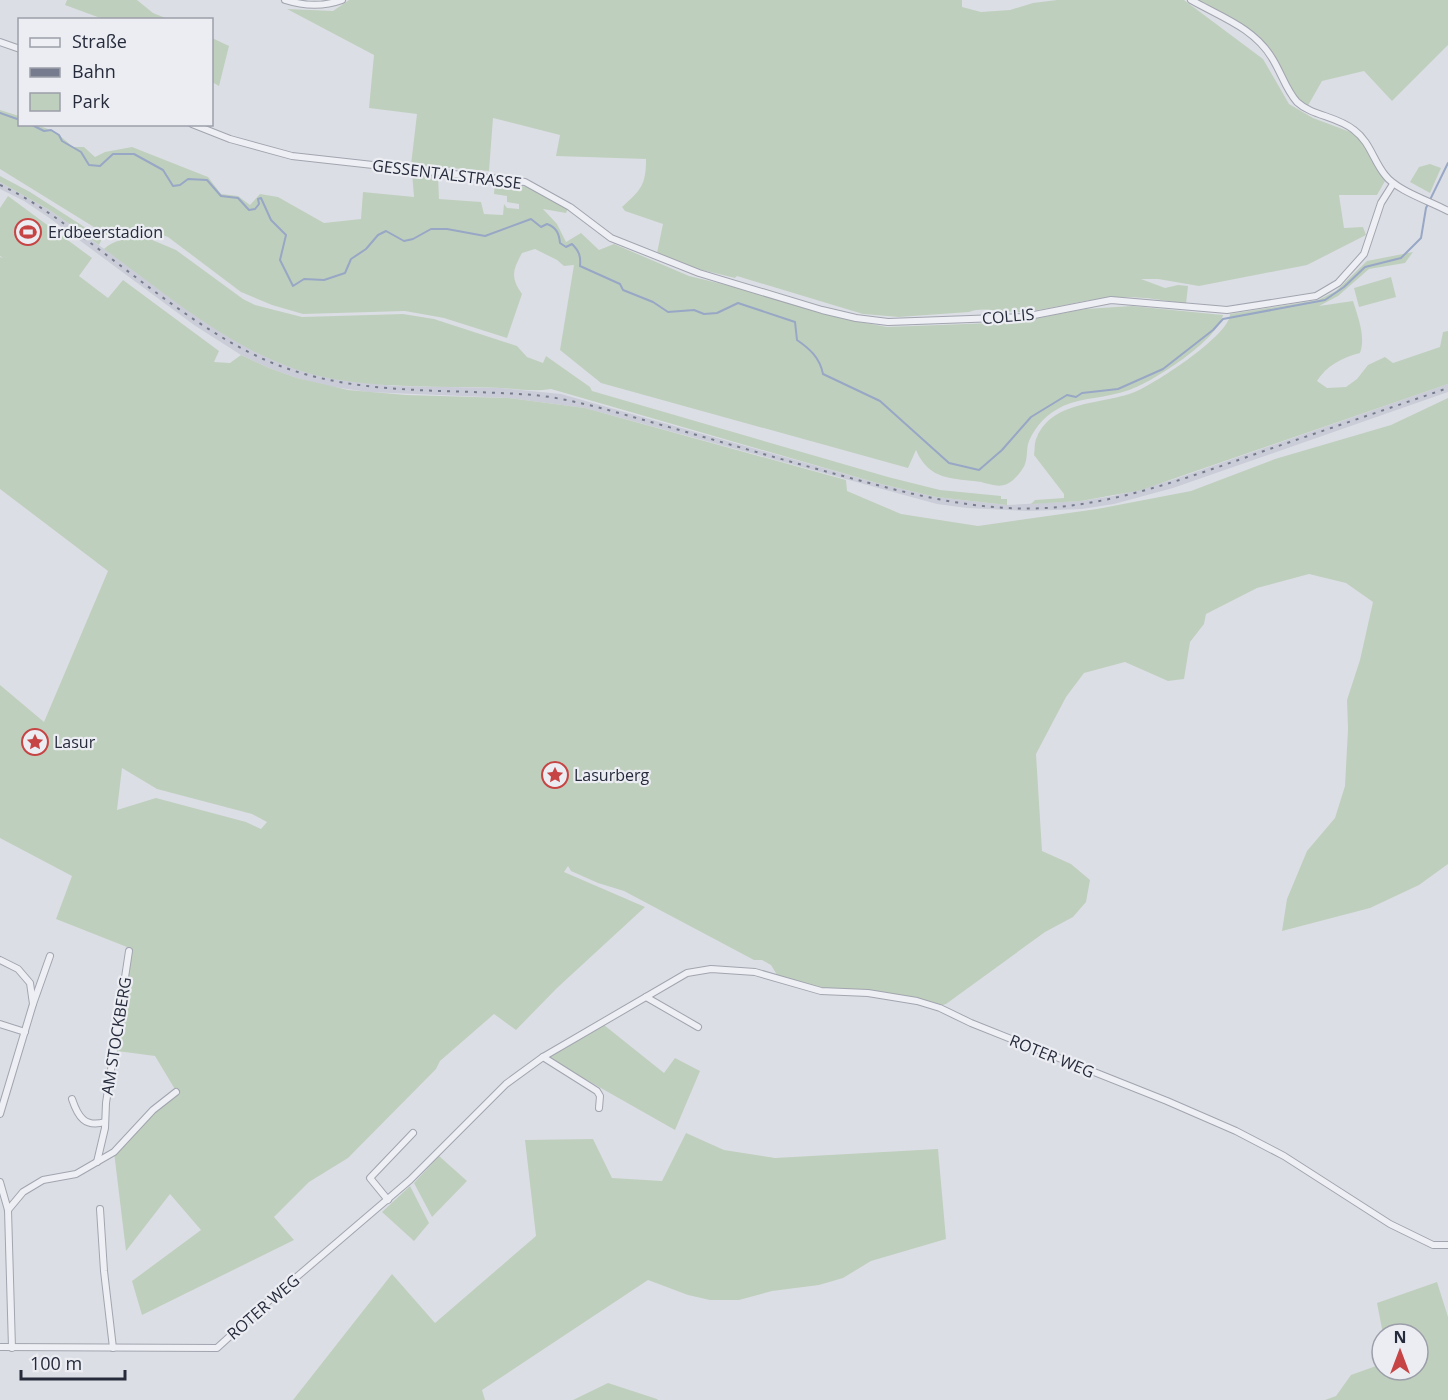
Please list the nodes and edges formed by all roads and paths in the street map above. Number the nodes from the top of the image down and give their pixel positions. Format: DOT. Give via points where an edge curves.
graph roads {
  1 [pos="285,0"];
  2 [pos="342,0"];
  3 [pos="1191,0"];
  4 [pos="0,42"];
  5 [pos="18,48"];
  6 [pos="197,126"];
  7 [pos="1393,184"];
  8 [pos="1448,211"];
  9 [pos="822,310"];
  10 [pos="129,951"];
  11 [pos="50,956"];
  12 [pos="0,960"];
  13 [pos="646,997"];
  14 [pos="33,1004"];
  15 [pos="0,1024"];
  16 [pos="698,1027"];
  17 [pos="25,1032"];
  18 [pos="543,1057"];
  19 [pos="176,1092"];
  20 [pos="72,1100"];
  21 [pos="599,1108"];
  22 [pos="0,1114"];
  23 [pos="105,1122"];
  24 [pos="413,1132"];
  25 [pos="97,1162"];
  26 [pos="0,1182"];
  27 [pos="388,1200"];
  28 [pos="100,1209"];
  29 [pos="8,1210"];
  30 [pos="1448,1245"];
  31 [pos="0,1347"];
  32 [pos="12,1348"];
  33 [pos="113,1348"];
  1 -- 2 [label="street" via="319,5"];
  3 -- 7 [label="street" via="1256,38 1272,57 1295,100 1306,109 1354,129 1367,142 1383,174"];
  4 -- 5 [label="street"];
  6 -- 9 [label="street, GESSENTALSTRASSE" via="292,156 525,182 570,207 611,238 699,273"];
  7 -- 8 [label="street"];
  7 -- 9 [label="street, COLLIS" via="1381,203 1365,254 1338,283 1316,296 1227,310 1111,300 1024,317 920,322 888,322"];
  10 -- 23 [label="street, AM STOCKBERG"];
  11 -- 14 [label="street"];
  12 -- 14 [label="street" via="18,969 30,983"];
  13 -- 16 [label="street"];
  13 -- 18 [label="street, ROTER WEG"];
  13 -- 30 [label="street, ROTER WEG" via="687,973 711,969 755,972 821,991 885,996 940,1008 1236,1131 1284,1156 1390,1224 1433,1245"];
  14 -- 17 [label="street"];
  15 -- 17 [label="street"];
  17 -- 22 [label="street"];
  18 -- 21 [label="street" via="597,1091"];
  18 -- 27 [label="street, ROTER WEG" via="506,1084"];
  19 -- 25 [label="street" via="153,1110 114,1152"];
  20 -- 23 [label="street" via="84,1122"];
  23 -- 25 [label="street, AM STOCKBERG"];
  24 -- 27 [label="street" via="370,1178"];
  25 -- 29 [label="street" via="76,1174 43,1180 23,1192"];
  26 -- 29 [label="street"];
  27 -- 33 [label="street, ROTER WEG" via="217,1348"];
  28 -- 33 [label="street"];
  29 -- 32 [label="street"];
  31 -- 32 [label="street, ROTER WEG"];
  32 -- 33 [label="street, ROTER WEG"];
}
